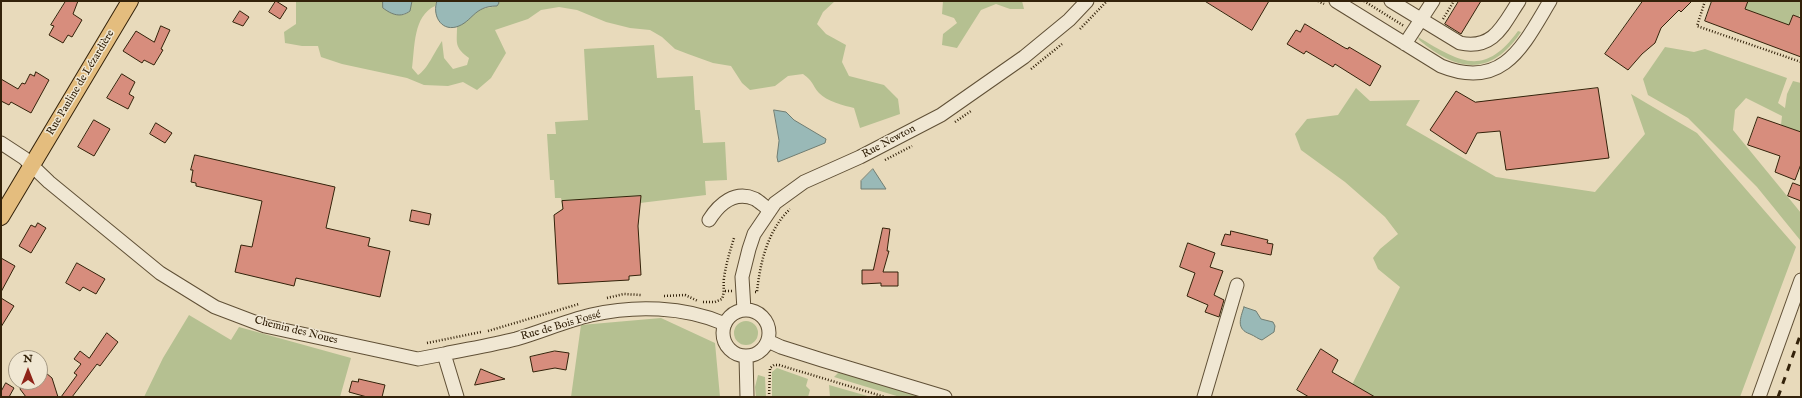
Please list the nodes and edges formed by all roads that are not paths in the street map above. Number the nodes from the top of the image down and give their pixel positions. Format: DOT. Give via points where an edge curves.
graph roads {
  1 [pos="130,1"];
  2 [pos="1087,1"];
  3 [pos="1336,1"];
  4 [pos="1391,1"];
  5 [pos="1433,1"];
  6 [pos="1518,1"];
  7 [pos="1550,1"];
  8 [pos="1421,19"];
  9 [pos="1405,44"];
  10 [pos="1,143"];
  11 [pos="32,165"];
  12 [pos="770,210"];
  13 [pos="1,217"];
  14 [pos="709,220"];
  15 [pos="1801,280"];
  16 [pos="1237,286"];
  17 [pos="744,310"];
  18 [pos="725,324"];
  19 [pos="768,341"];
  20 [pos="444,354"];
  21 [pos="746,356"];
  22 [pos="457,397"];
  23 [pos="747,397"];
  24 [pos="945,397"];
  25 [pos="1204,397"];
  26 [pos="1759,397"];
  1 -- 11 [label="main road, Rue Pauline de Lézardière"];
  2 -- 12 [label="street, Rue Newton" via="1024,57 940,115 860,157 804,182 775,203"];
  3 -- 9 [label="street"];
  4 -- 8 [label="street"];
  5 -- 8 [label="street"];
  6 -- 8 [label="street" via="1498,33 1478,44 1460,43"];
  7 -- 9 [label="street" via="1516,54 1493,69 1481,72 1455,71 1441,66"];
  8 -- 9 [label="street"];
  10 -- 11 [label="street, Chemin des Noues"];
  11 -- 13 [label="main road, Rue Pauline de Lézardière"];
  11 -- 20 [label="street, Chemin des Noues" via="49,182 160,273 215,307 265,326 418,359"];
  12 -- 14 [label="street" via="747,197 730,198 721,203"];
  12 -- 17 [label="street, Rue Newton" via="754,234 742,277"];
  15 -- 26 [label="street"];
  16 -- 25 [label="street"];
  17 -- 18 [label="street" via="736,312"];
  17 -- 19 [label="street" via="754,311 764,320 769,332"];
  18 -- 20 [label="street, Rue de Bois Fossé" via="698,315 669,310 620,310 591,315 515,339"];
  18 -- 21 [label="street" via="723,333 727,346 737,354"];
  19 -- 21 [label="street" via="756,354"];
  19 -- 24 [label="street" via="815,358"];
  20 -- 22 [label="street"];
  21 -- 23 [label="street"];
}
